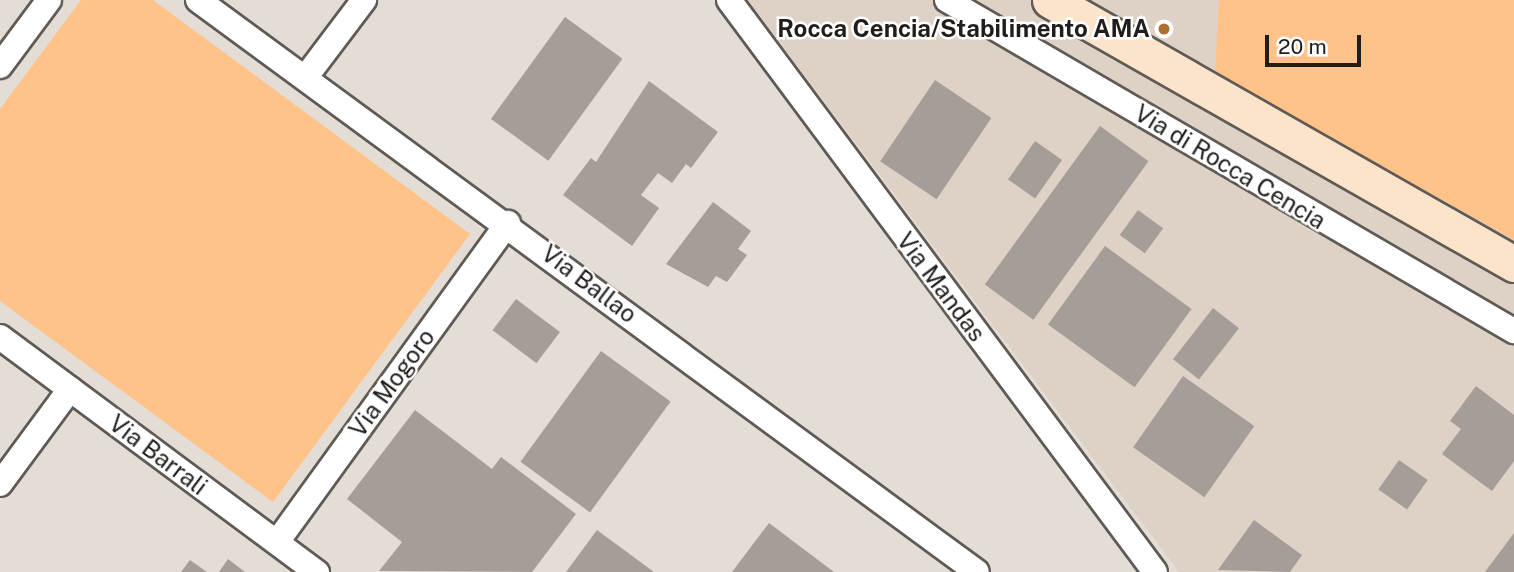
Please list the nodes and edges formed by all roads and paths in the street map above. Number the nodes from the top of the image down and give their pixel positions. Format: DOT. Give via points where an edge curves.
graph roads {
  1 [pos="49,0"];
  2 [pos="198,0"];
  3 [pos="364,0"];
  4 [pos="729,0"];
  5 [pos="947,0"];
  6 [pos="1050,0"];
  7 [pos="0,66"];
  8 [pos="305,78"];
  9 [pos="508,223"];
  10 [pos="1514,264"];
  11 [pos="1514,331"];
  12 [pos="0,337"];
  13 [pos="70,389"];
  14 [pos="0,484"];
  15 [pos="276,542"];
  16 [pos="317,572"];
  17 [pos="977,572"];
  18 [pos="1155,572"];
  1 -- 7 [label="street"];
  2 -- 8 [label="street, Via Ballao"];
  3 -- 8 [label="street"];
  4 -- 18 [label="street, Via Mandas"];
  5 -- 11 [label="street, Via di Rocca Cencia"];
  6 -- 10 [label="main road"];
  8 -- 9 [label="street, Via Ballao"];
  9 -- 15 [label="street, Via Mogoro"];
  9 -- 17 [label="street, Via Ballao"];
  12 -- 13 [label="street, Via Barrali"];
  13 -- 14 [label="street"];
  13 -- 15 [label="street, Via Barrali"];
  15 -- 16 [label="street, Via Barrali"];
}
